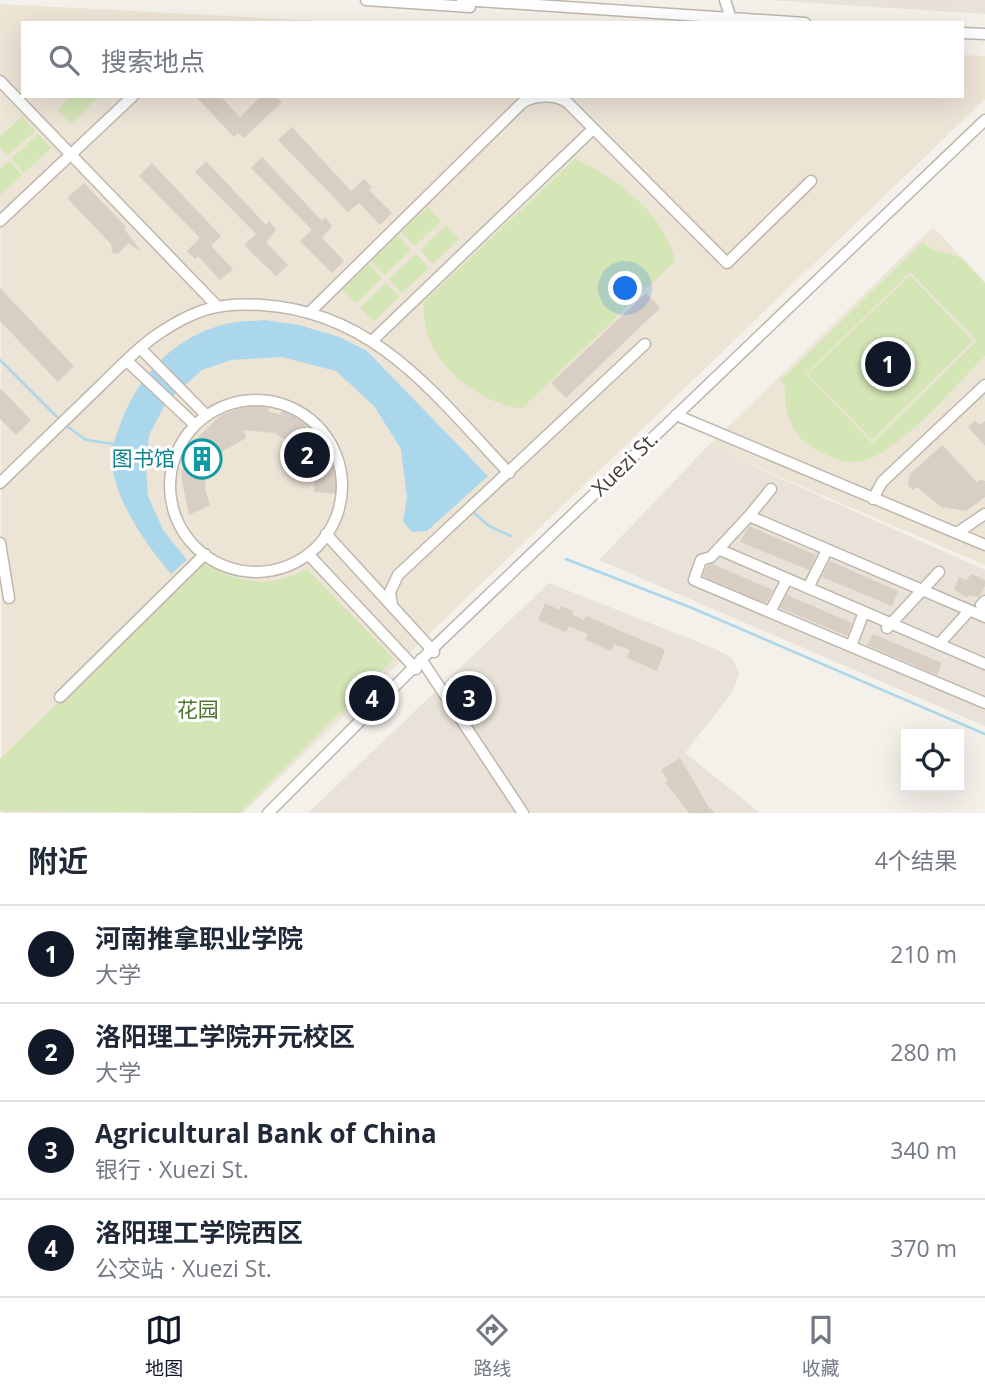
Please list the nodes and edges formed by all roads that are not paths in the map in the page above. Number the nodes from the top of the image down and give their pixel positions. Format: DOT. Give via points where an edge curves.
graph roads {
  1 [pos="366,0"];
  2 [pos="462,0"];
  3 [pos="725,0"];
  4 [pos="731,20"];
  5 [pos="676,21"];
  6 [pos="756,21"];
  7 [pos="964,33"];
  8 [pos="985,34"];
  9 [pos="964,39"];
  10 [pos="985,41"];
  11 [pos="0,80"];
  12 [pos="131,98"];
  13 [pos="985,122"];
  14 [pos="593,129"];
  15 [pos="71,154"];
  16 [pos="811,181"];
  17 [pos="0,221"];
  18 [pos="216,305"];
  19 [pos="311,311"];
  20 [pos="373,340"];
  21 [pos="645,344"];
  22 [pos="140,348"];
  23 [pos="127,361"];
  24 [pos="985,385"];
  25 [pos="205,414"];
  26 [pos="678,417"];
  27 [pos="194,425"];
  28 [pos="509,473"];
  29 [pos="0,483"];
  30 [pos="771,489"];
  31 [pos="873,499"];
  32 [pos="985,514"];
  33 [pos="748,516"];
  34 [pos="957,533"];
  35 [pos="326,534"];
  36 [pos="0,543"];
  37 [pos="985,545"];
  38 [pos="718,549"];
  39 [pos="827,550"];
  40 [pos="205,554"];
  41 [pos="1,555"];
  42 [pos="309,555"];
  43 [pos="939,572"];
  44 [pos="787,579"];
  45 [pos="808,588"];
  46 [pos="920,590"];
  47 [pos="9,598"];
  48 [pos="985,601"];
  49 [pos="391,605"];
  50 [pos="969,611"];
  51 [pos="770,612"];
  52 [pos="864,612"];
  53 [pos="984,617"];
  54 [pos="888,626"];
  55 [pos="939,644"];
  56 [pos="851,646"];
  57 [pos="433,650"];
  58 [pos="418,664"];
  59 [pos="985,664"];
  60 [pos="60,697"];
  61 [pos="985,703"];
  62 [pos="270,813"];
  63 [pos="523,813"];
  1 -- 5 [label="street"];
  2 -- 4 [label="street"];
  3 -- 4 [label="street"];
  4 -- 6 [label="street"];
  7 -- 8 [label="street"];
  9 -- 10 [label="street"];
  11 -- 15 [label="street"];
  12 -- 15 [label="street"];
  13 -- 26 [label="street, Xuezi St."];
  14 -- 16 [label="street" via="727,263"];
  14 -- 19 [label="street" via="561,98 527,100"];
  14 -- 20 [label="street"];
  15 -- 17 [label="street"];
  15 -- 18 [label="street"];
  18 -- 19 [label="street"];
  18 -- 22 [label="street" via="179,321"];
  19 -- 20 [label="street"];
  20 -- 28 [label="street"];
  21 -- 28 [label="street"];
  22 -- 23 [label="street"];
  22 -- 25 [label="street"];
  23 -- 27 [label="street"];
  23 -- 29 [label="street"];
  24 -- 31 [label="street" via="882,482"];
  25 -- 27 [label="street"];
  25 -- 35 [label="street" via="227,403 254,400 286,404 311,419 334,448 343,481 343,500"];
  26 -- 31 [label="street"];
  26 -- 57 [label="street, Xuezi St."];
  27 -- 40 [label="street" via="174,459 170,494 177,518"];
  28 -- 49 [label="street" via="398,575 391,587"];
  30 -- 33 [label="street"];
  31 -- 34 [label="street"];
  32 -- 34 [label="street"];
  33 -- 38 [label="street"];
  33 -- 39 [label="street"];
  34 -- 37 [label="street"];
  35 -- 42 [label="street"];
  35 -- 49 [label="street"];
  36 -- 41 [label="street"];
  38 -- 44 [label="street"];
  38 -- 51 [label="street" via="701,560 694,580"];
  39 -- 45 [label="street"];
  39 -- 46 [label="street"];
  40 -- 42 [label="street" via="233,570 267,573 290,567"];
  40 -- 60 [label="street"];
  41 -- 47 [label="street"];
  42 -- 58 [label="street"];
  43 -- 46 [label="street"];
  44 -- 45 [label="street"];
  44 -- 51 [label="street"];
  45 -- 52 [label="street"];
  46 -- 50 [label="street"];
  46 -- 54 [label="street"];
  48 -- 53 [label="street" via="981,605"];
  49 -- 57 [label="street"];
  50 -- 53 [label="street"];
  50 -- 55 [label="street"];
  51 -- 56 [label="street"];
  52 -- 54 [label="street"];
  52 -- 56 [label="street"];
  54 -- 55 [label="street"];
  55 -- 59 [label="street"];
  56 -- 61 [label="street"];
  57 -- 58 [label="street, Xuezi St."];
  58 -- 62 [label="street, Xuezi St."];
  58 -- 63 [label="street"];
}
